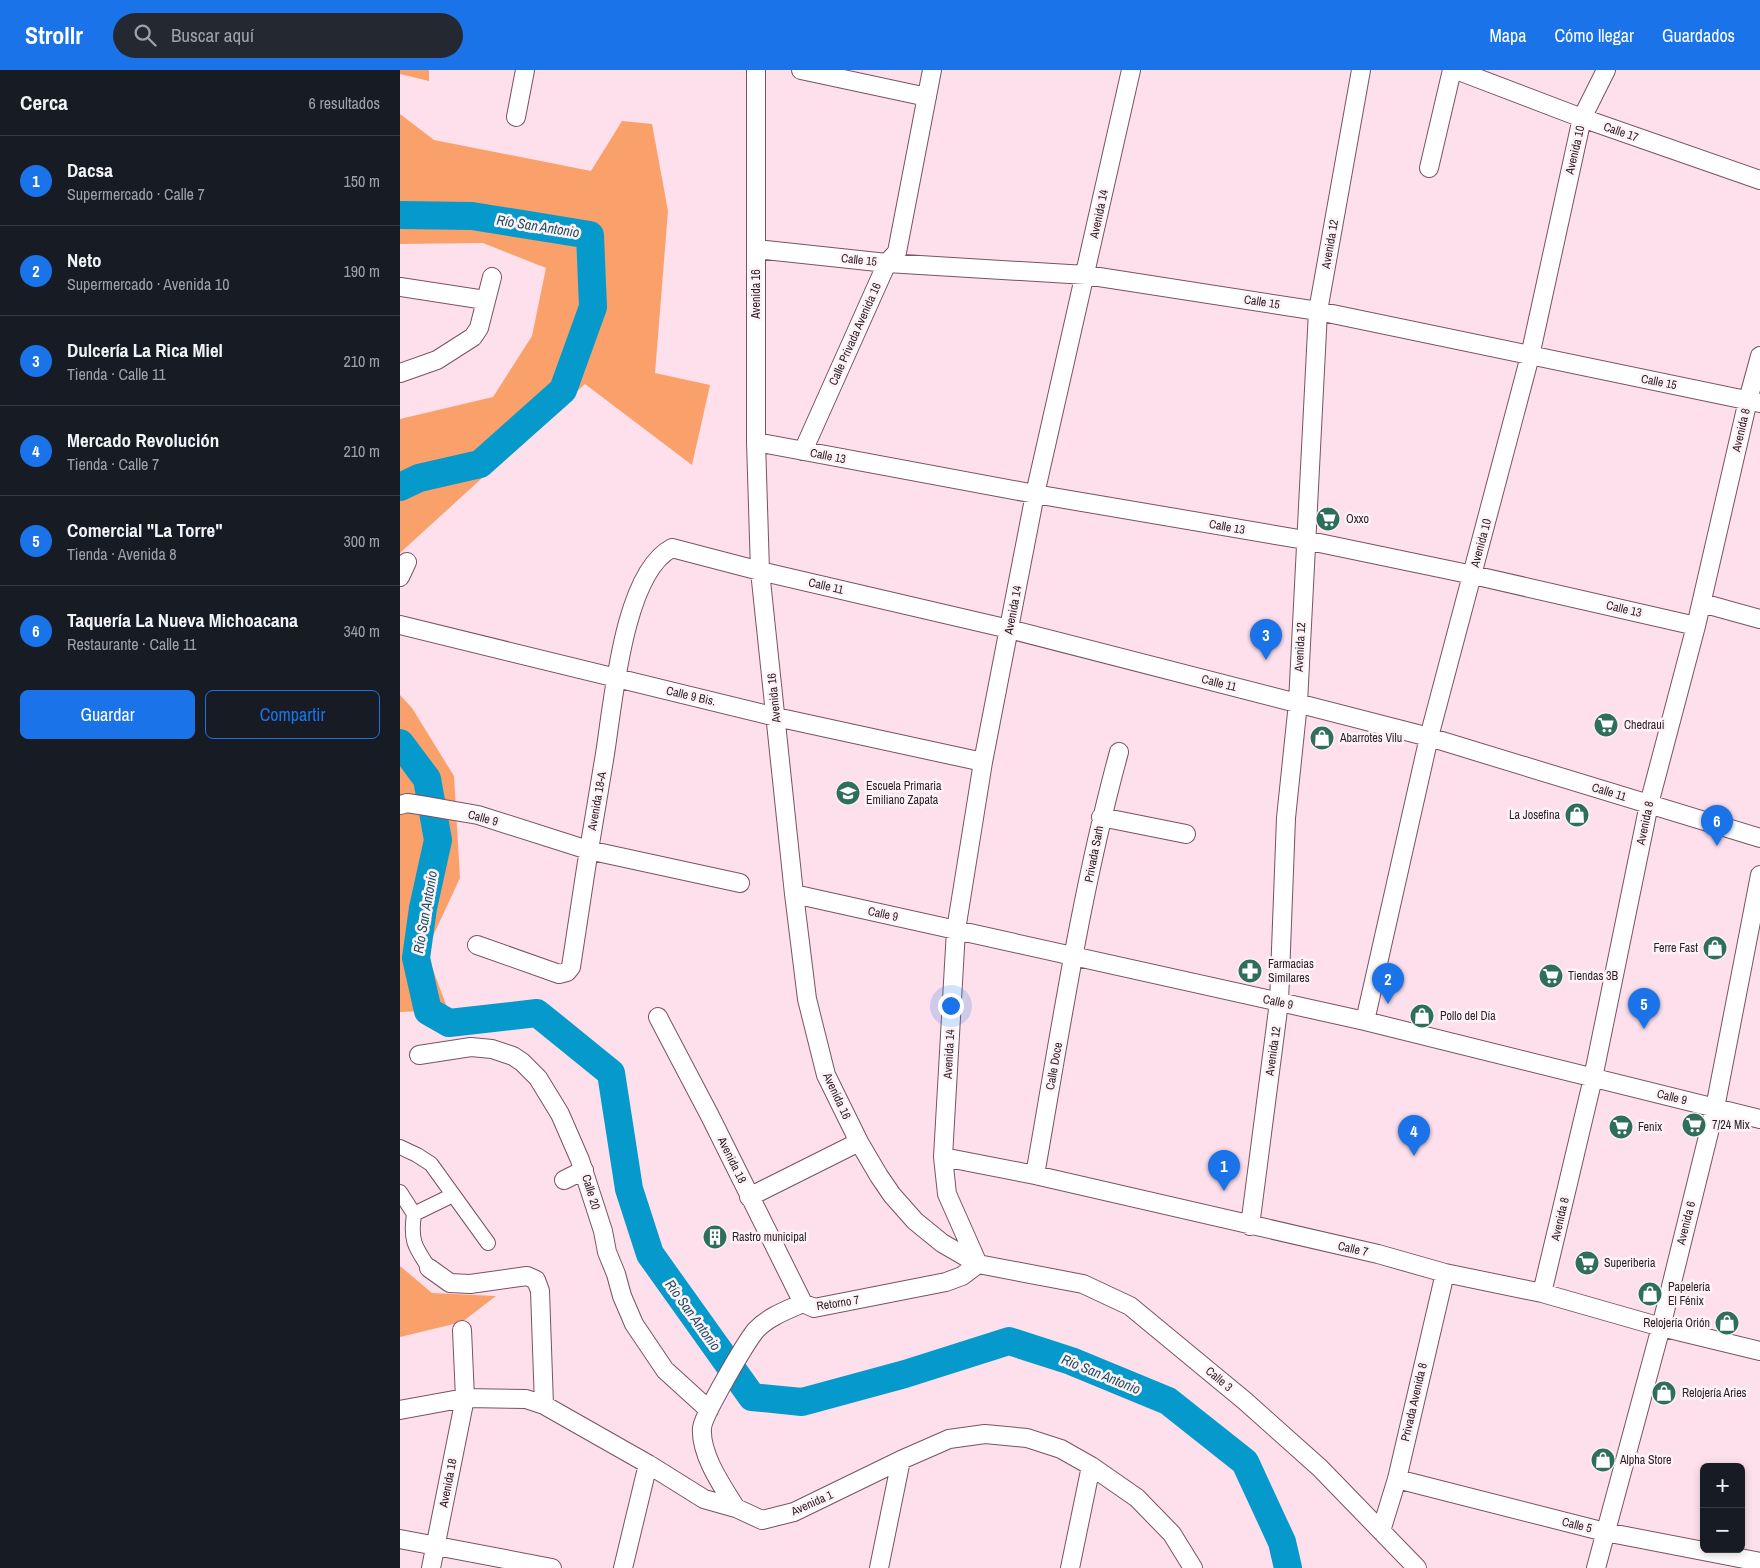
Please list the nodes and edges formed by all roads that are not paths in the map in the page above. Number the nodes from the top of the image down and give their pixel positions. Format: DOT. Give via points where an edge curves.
graph roads {
  1 [pos="525,70"];
  2 [pos="756,70"];
  3 [pos="801,70"];
  4 [pos="932,70"];
  5 [pos="1131,70"];
  6 [pos="1361,70"];
  7 [pos="1452,70"];
  8 [pos="1456,70"];
  9 [pos="1606,70"];
  10 [pos="927,97"];
  11 [pos="516,117"];
  12 [pos="1582,118"];
  13 [pos="1429,168"];
  14 [pos="1760,180"];
  15 [pos="756,249"];
  16 [pos="887,262"];
  17 [pos="1086,275"];
  18 [pos="492,277"];
  19 [pos="400,287"];
  20 [pos="485,300"];
  21 [pos="1318,311"];
  22 [pos="1530,356"];
  23 [pos="1760,356"];
  24 [pos="400,373"];
  25 [pos="1754,401"];
  26 [pos="756,442"];
  27 [pos="803,451"];
  28 [pos="1035,494"];
  29 [pos="1305,540"];
  30 [pos="672,548"];
  31 [pos="760,571"];
  32 [pos="1473,575"];
  33 [pos="1702,603"];
  34 [pos="1760,619"];
  35 [pos="400,626"];
  36 [pos="1696,626"];
  37 [pos="1009,629"];
  38 [pos="616,678"];
  39 [pos="1298,703"];
  40 [pos="776,717"];
  41 [pos="1428,737"];
  42 [pos="1119,752"];
  43 [pos="983,762"];
  44 [pos="404,804"];
  45 [pos="1649,804"];
  46 [pos="1101,817"];
  47 [pos="1186,834"];
  48 [pos="1760,838"];
  49 [pos="588,850"];
  50 [pos="1760,875"];
  51 [pos="740,884"];
  52 [pos="794,894"];
  53 [pos="956,930"];
  54 [pos="477,945"];
  55 [pos="1073,957"];
  56 [pos="1279,1002"];
  57 [pos="658,1017"];
  58 [pos="1365,1021"];
  59 [pos="419,1055"];
  60 [pos="1593,1078"];
  61 [pos="1715,1108"];
  62 [pos="1760,1119"];
  63 [pos="859,1142"];
  64 [pos="400,1147"];
  65 [pos="943,1157"];
  66 [pos="584,1170"];
  67 [pos="1035,1175"];
  68 [pos="564,1180"];
  69 [pos="400,1192"];
  70 [pos="452,1195"];
  71 [pos="749,1197"];
  72 [pos="414,1214"];
  73 [pos="1250,1226"];
  74 [pos="488,1243"];
  75 [pos="978,1264"];
  76 [pos="429,1268"];
  77 [pos="1445,1273"];
  78 [pos="1542,1293"];
  79 [pos="803,1303"];
  80 [pos="1661,1326"];
  81 [pos="462,1330"];
  82 [pos="1760,1351"];
  83 [pos="465,1398"];
  84 [pos="544,1405"];
  85 [pos="711,1407"];
  86 [pos="400,1410"];
  87 [pos="901,1460"];
  88 [pos="648,1464"];
  89 [pos="1091,1466"];
  90 [pos="1396,1479"];
  91 [pos="736,1508"];
  92 [pos="1381,1531"];
  93 [pos="1605,1532"];
  94 [pos="400,1539"];
  95 [pos="435,1546"];
  96 [pos="1760,1562"];
  97 [pos="431,1568"];
  98 [pos="552,1568"];
  99 [pos="623,1568"];
  100 [pos="879,1568"];
  101 [pos="1070,1568"];
  102 [pos="1193,1568"];
  103 [pos="1417,1568"];
  104 [pos="1596,1568"];
  1 -- 11 [label="street"];
  2 -- 15 [label="street, Avenida 16"];
  3 -- 10 [label="street"];
  4 -- 10 [label="street, Calle Privada Avenida 16"];
  5 -- 17 [label="street, Avenida 14"];
  6 -- 21 [label="street, Avenida 12"];
  7 -- 13 [label="street"];
  8 -- 12 [label="street, Calle 17"];
  9 -- 12 [label="street, Avenida 10"];
  10 -- 16 [label="street, Calle Privada Avenida 16" via="898,252"];
  12 -- 14 [label="street, Calle 17"];
  12 -- 22 [label="street, Avenida 10"];
  15 -- 16 [label="street, Calle 15"];
  15 -- 26 [label="street, Avenida 16"];
  16 -- 17 [label="street, Calle 15"];
  16 -- 27 [label="street, Calle Privada Avenida 16"];
  17 -- 21 [label="street, Calle 15"];
  17 -- 28 [label="street, Avenida 14"];
  18 -- 20 [label="street"];
  19 -- 20 [label="street"];
  20 -- 24 [label="street" via="479,328 473,337 437,360"];
  21 -- 22 [label="street, Calle 15"];
  21 -- 29 [label="street, Avenida 12"];
  22 -- 25 [label="street, Calle 15"];
  22 -- 32 [label="street, Avenida 10"];
  23 -- 25 [label="street, Avenida 8"];
  25 -- 33 [label="street, Avenida 8"];
  26 -- 27 [label="street, Calle 13"];
  26 -- 31 [label="street, Avenida 16"];
  27 -- 28 [label="street, Calle 13"];
  28 -- 29 [label="street, Calle 13"];
  28 -- 37 [label="street, Avenida 14"];
  29 -- 32 [label="street, Calle 13"];
  29 -- 39 [label="street, Avenida 12"];
  30 -- 31 [label="street, Calle 11"];
  30 -- 38 [label="street, Avenida 18-A" via="657,559 638,596"];
  31 -- 37 [label="street, Calle 11"];
  31 -- 40 [label="street, Avenida 16"];
  32 -- 36 [label="street, Calle 13"];
  32 -- 41 [label="street, Avenida 10"];
  33 -- 34 [label="street"];
  33 -- 36 [label="street, Avenida 8"];
  35 -- 38 [label="street, Calle 9 Bis."];
  36 -- 45 [label="street, Avenida 8"];
  37 -- 39 [label="street, Calle 11"];
  37 -- 43 [label="street, Avenida 14"];
  38 -- 40 [label="street, Calle 9 Bis."];
  38 -- 49 [label="street, Avenida 18-A"];
  39 -- 41 [label="street, Calle 11"];
  39 -- 56 [label="street, Avenida 12" via="1286,818"];
  40 -- 43 [label="street, Calle 9 Bis."];
  40 -- 52 [label="street, Avenida 16"];
  41 -- 45 [label="street, Calle 11"];
  41 -- 58 [label="street, Avenida 10"];
  42 -- 46 [label="street, Privada Sarh"];
  43 -- 53 [label="street, Avenida 14"];
  44 -- 49 [label="street, Calle 9" via="478,815"];
  45 -- 48 [label="street, Calle 11"];
  45 -- 60 [label="street, Avenida 8"];
  46 -- 47 [label="street"];
  46 -- 55 [label="street, Privada Sarh"];
  49 -- 51 [label="street, Calle 9"];
  49 -- 54 [label="street, Avenida 18-A" via="571,967 567,972 559,974"];
  50 -- 61 [label="street, Avenida 6"];
  52 -- 53 [label="street, Calle 9"];
  52 -- 63 [label="street, Avenida 16" via="807,1000 826,1075"];
  53 -- 55 [label="street, Calle 9"];
  53 -- 65 [label="street, Avenida 14"];
  55 -- 56 [label="street, Calle 9"];
  55 -- 67 [label="street, Calle Doce"];
  56 -- 58 [label="street, Calle 9"];
  56 -- 73 [label="street, Avenida 12"];
  57 -- 71 [label="street, Avenida 18"];
  58 -- 60 [label="street, Calle 9"];
  59 -- 66 [label="street, Calle 20" via="471,1047 492,1048 514,1056 530,1069 547,1092"];
  60 -- 61 [label="street, Calle 9"];
  60 -- 78 [label="street, Avenida 8"];
  61 -- 62 [label="street, Calle 9"];
  61 -- 80 [label="street, Avenida 6"];
  63 -- 71 [label="street"];
  63 -- 75 [label="street, Avenida 16" via="892,1195 915,1220 942,1243"];
  64 -- 70 [label="street" via="431,1164"];
  65 -- 67 [label="street, Calle 7"];
  65 -- 75 [label="street" via="947,1194"];
  66 -- 68 [label="street"];
  66 -- 85 [label="street, Calle 20" via="607,1252 634,1324 665,1370"];
  67 -- 73 [label="street, Calle 7"];
  69 -- 72 [label="street"];
  70 -- 72 [label="street"];
  70 -- 74 [label="street"];
  71 -- 79 [label="street, Avenida 18"];
  72 -- 76 [label="street" via="411,1230 415,1248"];
  73 -- 77 [label="street, Calle 7" via="1378,1254"];
  75 -- 79 [label="street, Retorno 7" via="962,1276 946,1282 814,1308"];
  75 -- 92 [label="street, Calle 3" via="1083,1284 1130,1306 1245,1400 1320,1468"];
  76 -- 84 [label="street" via="450,1283 470,1284 527,1276 536,1280 540,1291"];
  77 -- 78 [label="street, Calle 7"];
  77 -- 90 [label="street, Privada Avenida 8"];
  78 -- 80 [label="street, Calle 7"];
  79 -- 85 [label="street, Retorno 7" via="781,1312 757,1330"];
  80 -- 82 [label="street, Calle 7"];
  80 -- 93 [label="street, Avenida 6"];
  81 -- 83 [label="street, Avenida 18"];
  83 -- 84 [label="street, Avenida 1" via="526,1399"];
  83 -- 86 [label="street, Avenida 1"];
  83 -- 95 [label="street, Avenida 18"];
  84 -- 88 [label="street, Avenida 1"];
  85 -- 91 [label="street, Retorno 7" via="702,1426 704,1448"];
  87 -- 89 [label="street, Avenida 1" via="949,1440 985,1434 1028,1438 1061,1449"];
  87 -- 91 [label="street, Avenida 1" via="794,1512 762,1520"];
  87 -- 100 [label="street"];
  88 -- 91 [label="street, Avenida 1" via="704,1499"];
  88 -- 99 [label="street"];
  89 -- 101 [label="street"];
  89 -- 102 [label="street, Avenida 1" via="1137,1498 1172,1534"];
  90 -- 92 [label="street, Privada Avenida 8"];
  90 -- 93 [label="street, Calle 5"];
  92 -- 103 [label="street, Calle 3"];
  93 -- 96 [label="street, Calle 5"];
  93 -- 104 [label="street, Avenida 6"];
  94 -- 95 [label="street"];
  95 -- 97 [label="street, Avenida 18"];
  95 -- 98 [label="street"];
}
